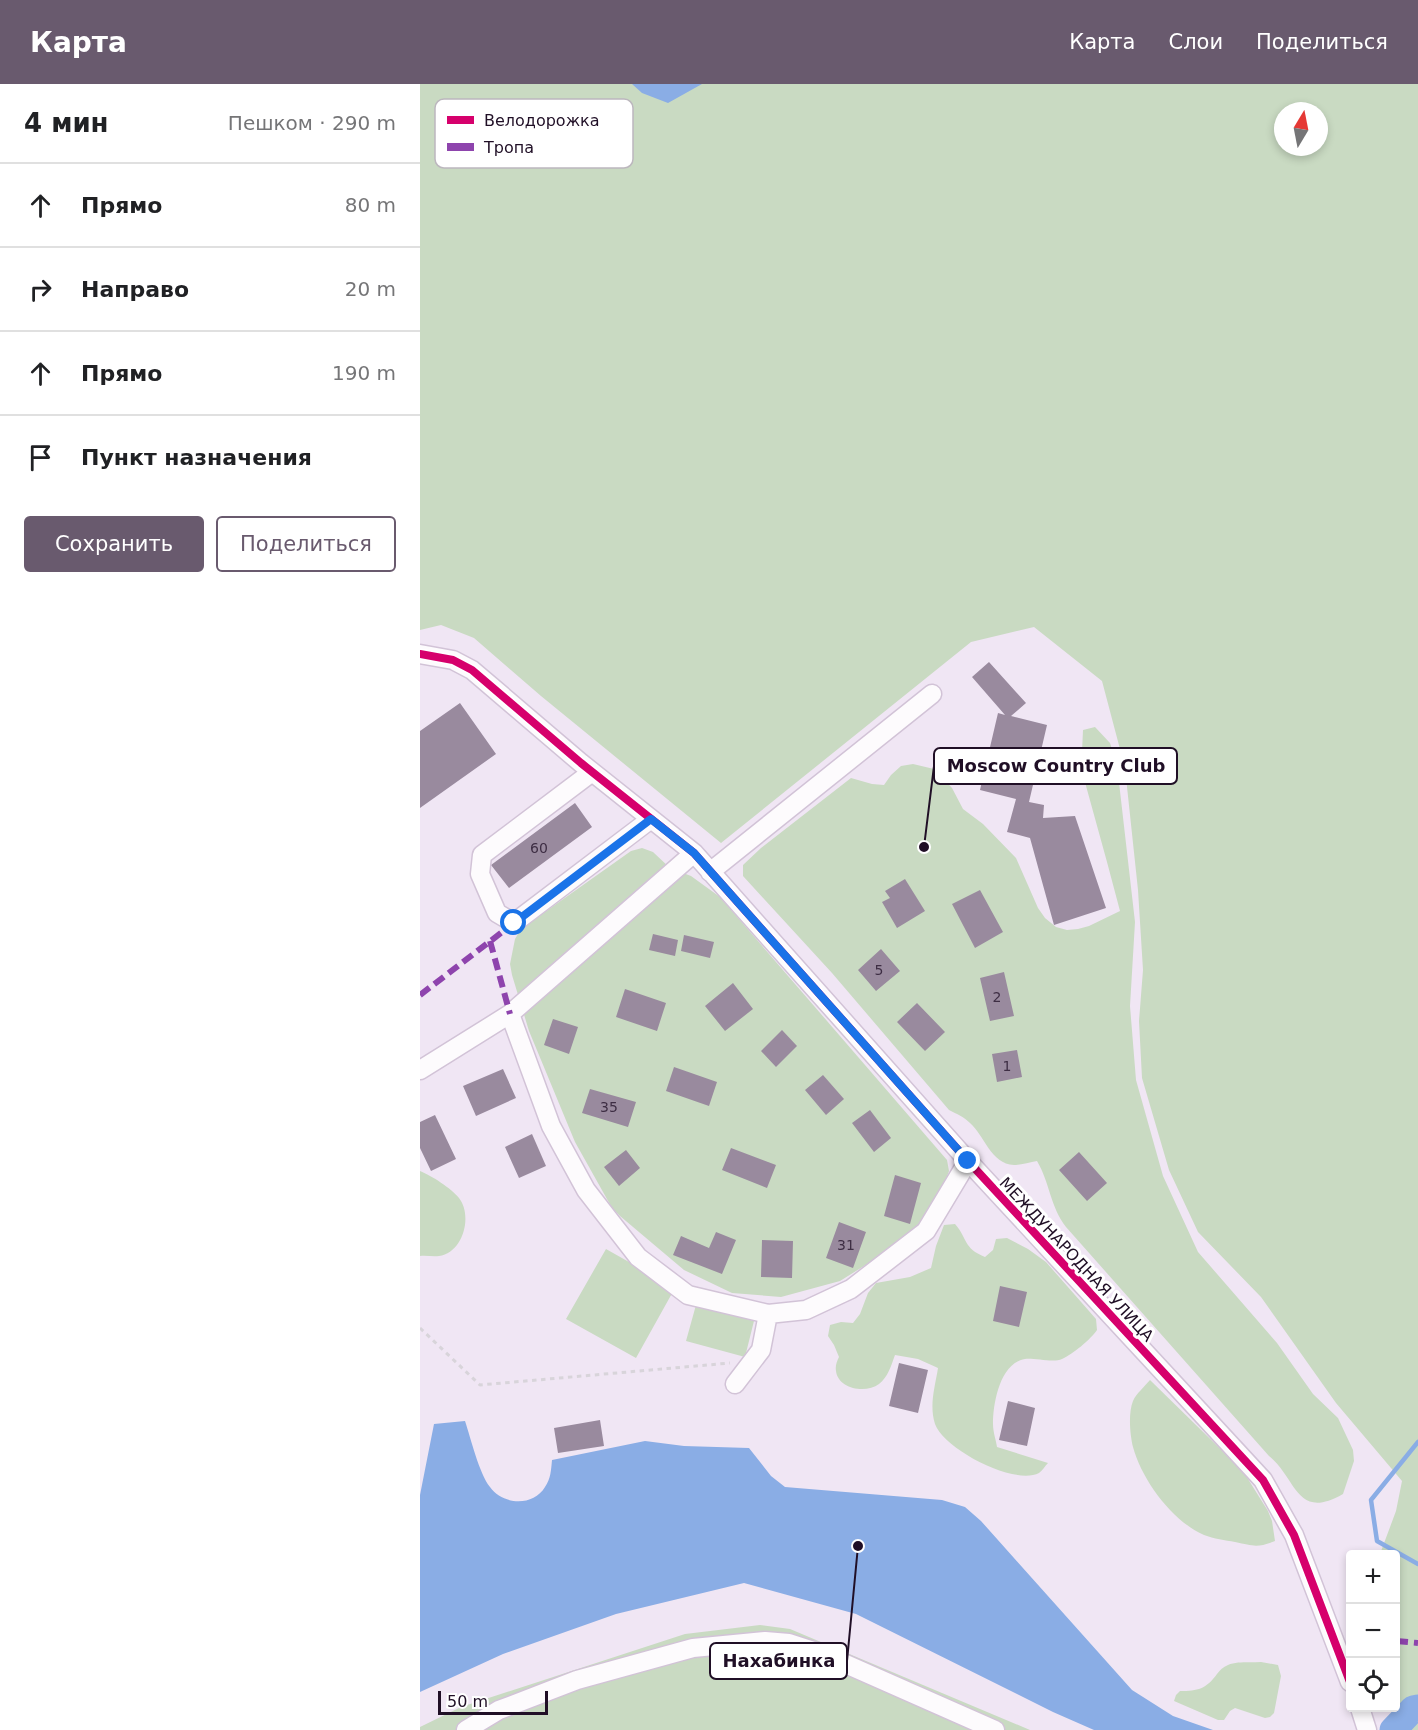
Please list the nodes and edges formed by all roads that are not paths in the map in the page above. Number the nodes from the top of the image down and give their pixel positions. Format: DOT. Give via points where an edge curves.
graph roads {
  1 [pos="420,654"];
  2 [pos="933,694"];
  3 [pos="592,772"];
  4 [pos="651,819"];
  5 [pos="694,853"];
  6 [pos="710,872"];
  7 [pos="510,1014"];
  8 [pos="420,1070"];
  9 [pos="968,1161"];
  10 [pos="768,1314"];
  11 [pos="735,1384"];
  12 [pos="1346,1669"];
  13 [pos="1361,1712"];
  14 [pos="466,1730"];
  15 [pos="995,1730"];
  16 [pos="1367,1730"];
  1 -- 3 [label="street, МЕЖДУНАРОДНАЯ УЛИЦА" via="453,660 472,670"];
  2 -- 6 [label="street"];
  3 -- 4 [label="street, МЕЖДУНАРОДНАЯ УЛИЦА"];
  3 -- 4 [label="street" via="482,855 480,874 497,913 514,923"];
  4 -- 5 [label="street, МЕЖДУНАРОДНАЯ УЛИЦА"];
  5 -- 6 [label="street, МЕЖДУНАРОДНАЯ УЛИЦА"];
  5 -- 7 [label="street"];
  6 -- 9 [label="street, МЕЖДУНАРОДНАЯ УЛИЦА"];
  7 -- 8 [label="street"];
  7 -- 10 [label="street" via="551,1126 586,1190 638,1257 688,1295"];
  9 -- 10 [label="street" via="926,1231 851,1289 806,1310"];
  9 -- 12 [label="street, МЕЖДУНАРОДНАЯ УЛИЦА" via="1263,1480 1294,1535"];
  10 -- 11 [label="street" via="761,1350"];
  13 -- 16 [label="street"];
  14 -- 15 [label="street" via="499,1710 577,1680 693,1648 765,1641 789,1643 823,1654"];
}
